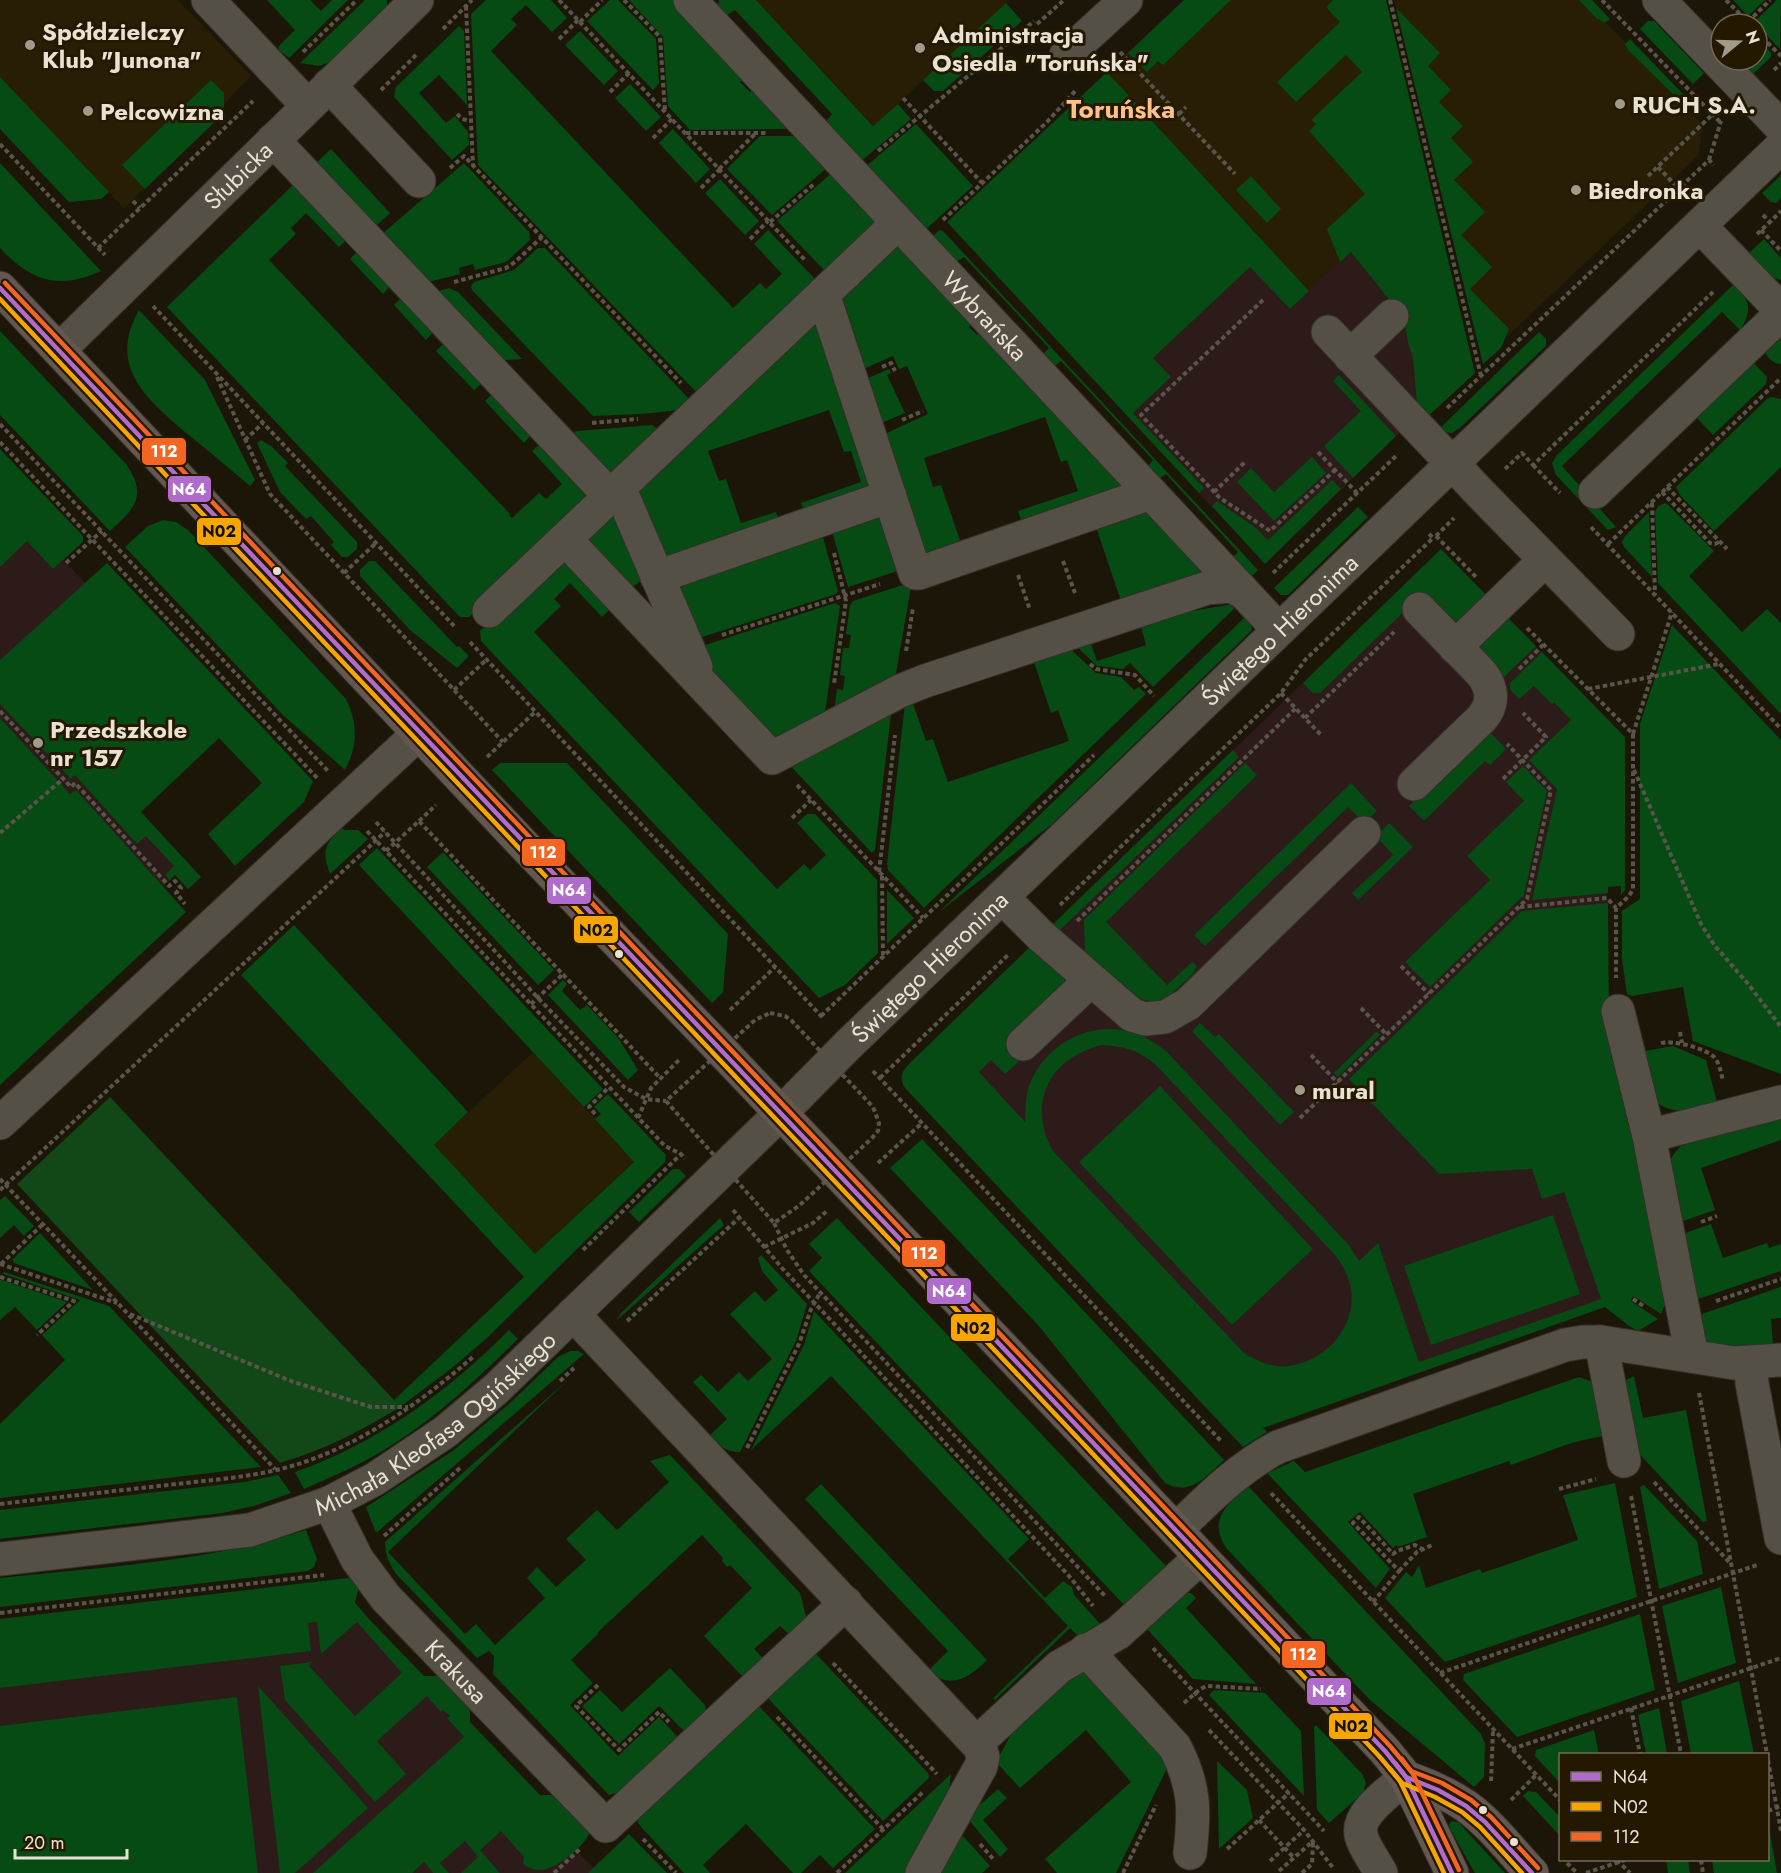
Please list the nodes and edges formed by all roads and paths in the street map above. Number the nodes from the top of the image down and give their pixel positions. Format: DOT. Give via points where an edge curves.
graph roads {
  1 [pos="208,0"];
  2 [pos="357,0"];
  3 [pos="417,0"];
  4 [pos="559,0"];
  5 [pos="602,0"];
  6 [pos="624,0"];
  7 [pos="690,0"];
  8 [pos="1064,0"];
  9 [pos="1125,0"];
  10 [pos="1390,0"];
  11 [pos="1602,0"];
  12 [pos="1659,0"];
  13 [pos="1726,0"];
  14 [pos="1770,0"];
  15 [pos="466,6"];
  16 [pos="1738,12"];
  17 [pos="1759,12"];
  18 [pos="579,21"];
  19 [pos="559,39"];
  20 [pos="1769,44"];
  21 [pos="1125,56"];
  22 [pos="1781,56"];
  23 [pos="1075,68"];
  24 [pos="629,73"];
  25 [pos="279,75"];
  26 [pos="610,92"];
  27 [pos="319,96"];
  28 [pos="903,98"];
  29 [pos="1186,107"];
  30 [pos="665,112"];
  31 [pos="456,114"];
  32 [pos="1179,114"];
  33 [pos="1713,114"];
  34 [pos="920,117"];
  35 [pos="672,119"];
  36 [pos="471,121"];
  37 [pos="1720,122"];
  38 [pos="1781,127"];
  39 [pos="813,132"];
  40 [pos="686,133"];
  41 [pos="756,133"];
  42 [pos="653,138"];
  43 [pos="273,140"];
  44 [pos="0,144"];
  45 [pos="1781,147"];
  46 [pos="464,156"];
  47 [pos="473,166"];
  48 [pos="846,167"];
  49 [pos="1658,167"];
  50 [pos="719,169"];
  51 [pos="1234,174"];
  52 [pos="1648,176"];
  53 [pos="419,181"];
  54 [pos="982,183"];
  55 [pos="701,188"];
  56 [pos="1678,188"];
  57 [pos="133,201"];
  58 [pos="140,208"];
  59 [pos="769,222"];
  60 [pos="1770,222"];
  61 [pos="1700,226"];
  62 [pos="1761,230"];
  63 [pos="908,233"];
  64 [pos="542,237"];
  65 [pos="750,239"];
  66 [pos="98,248"];
  67 [pos="1781,251"];
  68 [pos="1732,259"];
  69 [pos="129,281"];
  70 [pos="0,288"];
  71 [pos="827,290"];
  72 [pos="416,291"];
  73 [pos="1263,300"];
  74 [pos="1781,312"];
  75 [pos="1392,316"];
  76 [pos="1328,332"];
  77 [pos="58,350"];
  78 [pos="1350,356"];
  79 [pos="216,374"];
  80 [pos="1481,376"];
  81 [pos="1781,378"];
  82 [pos="704,407"];
  83 [pos="639,419"];
  84 [pos="263,423"];
  85 [pos="544,427"];
  86 [pos="245,440"];
  87 [pos="1318,452"];
  88 [pos="1245,462"];
  89 [pos="1452,464"];
  90 [pos="1533,465"];
  91 [pos="1335,470"];
  92 [pos="1374,478"];
  93 [pos="1667,487"];
  94 [pos="615,492"];
  95 [pos="1214,492"];
  96 [pos="1662,492"];
  97 [pos="1151,493"];
  98 [pos="1357,493"];
  99 [pos="1480,493"];
  100 [pos="890,496"];
  101 [pos="1563,497"];
  102 [pos="1652,502"];
  103 [pos="1590,506"];
  104 [pos="1405,509"];
  105 [pos="824,519"];
  106 [pos="1052,527"];
  107 [pos="102,531"];
  108 [pos="1434,537"];
  109 [pos="565,539"];
  110 [pos="1719,542"];
  111 [pos="376,543"];
  112 [pos="1007,543"];
  113 [pos="1608,544"];
  114 [pos="1727,549"];
  115 [pos="1545,560"];
  116 [pos="66,563"];
  117 [pos="344,573"];
  118 [pos="915,573"];
  119 [pos="657,577"];
  120 [pos="1243,592"];
  121 [pos="845,595"];
  122 [pos="1655,595"];
  123 [pos="1502,602"];
  124 [pos="1419,609"];
  125 [pos="489,611"];
  126 [pos="1672,612"];
  127 [pos="1279,630"];
  128 [pos="1618,634"];
  129 [pos="1063,636"];
  130 [pos="1544,644"];
  131 [pos="687,646"];
  132 [pos="1455,647"];
  133 [pos="1539,649"];
  134 [pos="486,660"];
  135 [pos="1720,664"];
  136 [pos="1651,677"];
  137 [pos="705,688"];
  138 [pos="1587,689"];
  139 [pos="454,690"];
  140 [pos="1281,693"];
  141 [pos="1154,696"];
  142 [pos="1296,708"];
  143 [pos="1520,709"];
  144 [pos="0,711"];
  145 [pos="1305,718"];
  146 [pos="827,729"];
  147 [pos="1781,729"];
  148 [pos="419,733"];
  149 [pos="1633,734"];
  150 [pos="1323,736"];
  151 [pos="503,742"];
  152 [pos="1509,746"];
  153 [pos="772,758"];
  154 [pos="1523,760"];
  155 [pos="1632,766"];
  156 [pos="63,778"];
  157 [pos="1503,779"];
  158 [pos="1414,784"];
  159 [pos="811,800"];
  160 [pos="792,818"];
  161 [pos="385,832"];
  162 [pos="0,833"];
  163 [pos="1364,833"];
  164 [pos="386,851"];
  165 [pos="882,874"];
  166 [pos="1002,897"];
  167 [pos="187,906"];
  168 [pos="1519,907"];
  169 [pos="1616,908"];
  170 [pos="923,918"];
  171 [pos="1043,937"];
  172 [pos="883,956"];
  173 [pos="1401,966"];
  174 [pos="563,974"];
  175 [pos="1091,980"];
  176 [pos="1429,994"];
  177 [pos="531,1005"];
  178 [pos="1361,1008"];
  179 [pos="1618,1011"];
  180 [pos="1781,1027"];
  181 [pos="1680,1032"];
  182 [pos="1387,1035"];
  183 [pos="1023,1044"];
  184 [pos="1682,1044"];
  185 [pos="848,1045"];
  186 [pos="1628,1049"];
  187 [pos="1311,1055"];
  188 [pos="660,1078"];
  189 [pos="880,1078"];
  190 [pos="1338,1083"];
  191 [pos="609,1087"];
  192 [pos="1781,1102"];
  193 [pos="781,1113"];
  194 [pos="595,1114"];
  195 [pos="1731,1115"];
  196 [pos="638,1118"];
  197 [pos="1300,1118"];
  198 [pos="0,1123"];
  199 [pos="1649,1136"];
  200 [pos="681,1154"];
  201 [pos="0,1179"];
  202 [pos="708,1183"];
  203 [pos="6,1185"];
  204 [pos="0,1190"];
  205 [pos="740,1217"];
  206 [pos="774,1223"];
  207 [pos="43,1224"];
  208 [pos="582,1252"];
  209 [pos="0,1265"];
  210 [pos="0,1276"];
  211 [pos="1781,1279"];
  212 [pos="820,1293"];
  213 [pos="814,1302"];
  214 [pos="118,1303"];
  215 [pos="1683,1312"];
  216 [pos="127,1313"];
  217 [pos="573,1314"];
  218 [pos="38,1335"];
  219 [pos="1601,1342"];
  220 [pos="602,1344"];
  221 [pos="476,1355"];
  222 [pos="1692,1356"];
  223 [pos="1766,1362"];
  224 [pos="409,1407"];
  225 [pos="1225,1445"];
  226 [pos="1623,1454"];
  227 [pos="747,1456"];
  228 [pos="275,1470"];
  229 [pos="1572,1485"];
  230 [pos="1265,1487"];
  231 [pos="1559,1489"];
  232 [pos="329,1503"];
  233 [pos="0,1504"];
  234 [pos="1176,1530"];
  235 [pos="1781,1538"];
  236 [pos="1432,1545"];
  237 [pos="1422,1549"];
  238 [pos="1202,1557"];
  239 [pos="0,1559"];
  240 [pos="1762,1563"];
  241 [pos="1731,1564"];
  242 [pos="1399,1571"];
  243 [pos="1733,1573"];
  244 [pos="1651,1601"];
  245 [pos="846,1602"];
  246 [pos="1373,1602"];
  247 [pos="1124,1628"];
  248 [pos="809,1637"];
  249 [pos="1086,1650"];
  250 [pos="1781,1658"];
  251 [pos="1750,1668"];
  252 [pos="1440,1673"];
  253 [pos="598,1684"];
  254 [pos="1261,1689"];
  255 [pos="752,1690"];
  256 [pos="1195,1692"];
  257 [pos="1176,1695"];
  258 [pos="1669,1695"];
  259 [pos="1184,1703"];
  260 [pos="1631,1708"];
  261 [pos="1192,1712"];
  262 [pos="1207,1728"];
  263 [pos="978,1742"];
  264 [pos="692,1746"];
  265 [pos="1512,1749"];
  266 [pos="1640,1753"];
  267 [pos="1681,1753"];
  268 [pos="1767,1753"];
  269 [pos="1179,1755"];
  270 [pos="1769,1768"];
  271 [pos="1536,1775"];
  272 [pos="1406,1777"];
  273 [pos="931,1784"];
  274 [pos="1289,1793"];
  275 [pos="1559,1799"];
  276 [pos="1509,1802"];
  277 [pos="1278,1803"];
  278 [pos="1779,1807"];
  279 [pos="1259,1820"];
  280 [pos="884,1829"];
  281 [pos="1304,1830"];
  282 [pos="1781,1831"];
  283 [pos="1325,1833"];
  284 [pos="1313,1841"];
  285 [pos="1285,1848"];
  286 [pos="1225,1850"];
  287 [pos="578,1851"];
  288 [pos="1190,1853"];
  289 [pos="1294,1858"];
  290 [pos="1270,1861"];
  291 [pos="1565,1861"];
  292 [pos="1618,1861"];
  293 [pos="1279,1871"];
  294 [pos="554,1873"];
  295 [pos="837,1873"];
  296 [pos="922,1873"];
  297 [pos="1123,1873"];
  298 [pos="1302,1873"];
  299 [pos="1336,1873"];
  300 [pos="1381,1873"];
  301 [pos="1452,1873"];
  302 [pos="1532,1873"];
  303 [pos="1576,1873"];
  304 [pos="1586,1873"];
  305 [pos="1630,1873"];
  1 -- 25 [label="street"];
  2 -- 25 [label="path"];
  3 -- 27 [label="street, Słubicka"];
  4 -- 18 [label="path"];
  5 -- 18 [label="path"];
  6 -- 30 [label="path" via="660,37"];
  7 -- 39 [label="street, Wybrańska"];
  8 -- 34 [label="path"];
  9 -- 23 [label="street"];
  10 -- 80 [label="path"];
  11 -- 33 [label="path"];
  12 -- 38 [label="street"];
  13 -- 16 [label="path"];
  14 -- 17 [label="path"];
  15 -- 36 [label="path"];
  18 -- 19 [label="path"];
  18 -- 24 [label="path"];
  20 -- 22 [label="path"];
  21 -- 32 [label="path"];
  23 -- 54 [label="path" via="1047,122"];
  24 -- 26 [label="path"];
  24 -- 30 [label="path"];
  25 -- 27 [label="street"];
  25 -- 58 [label="path"];
  27 -- 43 [label="street, Słubicka"];
  27 -- 53 [label="street"];
  28 -- 34 [label="path"];
  29 -- 32 [label="path"];
  30 -- 35 [label="path"];
  31 -- 36 [label="path"];
  32 -- 51 [label="path"];
  33 -- 37 [label="path"];
  33 -- 49 [label="path"];
  34 -- 48 [label="path"];
  34 -- 54 [label="path"];
  35 -- 40 [label="path"];
  35 -- 42 [label="path"];
  36 -- 47 [label="path"];
  39 -- 41 [label="path"];
  39 -- 48 [label="street, Wybrańska"];
  40 -- 41 [label="path"];
  40 -- 50 [label="path"];
  41 -- 50 [label="path"];
  43 -- 69 [label="street, Słubicka"];
  43 -- 72 [label="street"];
  44 -- 66 [label="path"];
  45 -- 61 [label="street, Świętego Hieronima"];
  46 -- 47 [label="path"];
  47 -- 64 [label="path"];
  48 -- 59 [label="path"];
  48 -- 63 [label="street, Wybrańska"];
  49 -- 52 [label="path"];
  49 -- 56 [label="path"];
  50 -- 55 [label="path"];
  50 -- 59 [label="path"];
  54 -- 63 [label="path"];
  57 -- 58 [label="path"];
  58 -- 66 [label="path"];
  59 -- 65 [label="path"];
  59 -- 71 [label="path"];
  60 -- 62 [label="path"];
  61 -- 68 [label="street"];
  61 -- 89 [label="street, Świętego Hieronima"];
  62 -- 67 [label="path"];
  62 -- 68 [label="path"];
  63 -- 71 [label="street"];
  63 -- 97 [label="street, Wybrańska"];
  64 -- 72 [label="path" via="506,268"];
  64 -- 82 [label="path"];
  66 -- 69 [label="path"];
  68 -- 74 [label="street"];
  68 -- 90 [label="path" via="1714,276 1721,284"];
  69 -- 77 [label="street, Słubicka"];
  69 -- 79 [label="path"];
  70 -- 77 [label="main road"];
  71 -- 82 [label="street"];
  71 -- 100 [label="street"];
  72 -- 85 [label="street"];
  73 -- 95 [label="path" via="1141,414"];
  74 -- 103 [label="street"];
  75 -- 78 [label="street"];
  76 -- 78 [label="street"];
  77 -- 148 [label="main road"];
  78 -- 89 [label="street"];
  79 -- 84 [label="path"];
  79 -- 86 [label="path"];
  81 -- 93 [label="path"];
  82 -- 94 [label="street"];
  83 -- 85 [label="path"];
  84 -- 86 [label="path"];
  84 -- 111 [label="path"];
  85 -- 94 [label="street"];
  86 -- 117 [label="path" via="270,494"];
  87 -- 91 [label="path"];
  88 -- 95 [label="path"];
  89 -- 99 [label="street"];
  89 -- 104 [label="street, Świętego Hieronima"];
  90 -- 99 [label="path" via="1522,453"];
  90 -- 101 [label="path"];
  91 -- 95 [label="path" via="1270,531"];
  91 -- 98 [label="path"];
  92 -- 104 [label="path"];
  93 -- 96 [label="path"];
  93 -- 110 [label="path"];
  94 -- 109 [label="street"];
  94 -- 119 [label="street"];
  96 -- 102 [label="path"];
  96 -- 110 [label="path" via="1710,543"];
  97 -- 106 [label="street"];
  97 -- 120 [label="street, Wybrańska"];
  99 -- 108 [label="path"];
  99 -- 115 [label="street"];
  100 -- 105 [label="street"];
  100 -- 118 [label="street"];
  102 -- 113 [label="path"];
  102 -- 122 [label="path"];
  103 -- 113 [label="path"];
  104 -- 108 [label="path"];
  104 -- 127 [label="street, Świętego Hieronima"];
  105 -- 119 [label="street"];
  105 -- 121 [label="path"];
  106 -- 112 [label="street"];
  106 -- 129 [label="path"];
  107 -- 116 [label="path"];
  108 -- 123 [label="path"];
  108 -- 140 [label="path" via="1305,660"];
  109 -- 125 [label="street"];
  109 -- 137 [label="street"];
  110 -- 114 [label="path"];
  111 -- 117 [label="path"];
  111 -- 134 [label="path"];
  112 -- 118 [label="street"];
  112 -- 129 [label="path"];
  113 -- 122 [label="path"];
  115 -- 123 [label="street"];
  115 -- 128 [label="street"];
  117 -- 139 [label="path"];
  118 -- 121 [label="path"];
  119 -- 131 [label="street"];
  120 -- 127 [label="street, Wybrańska"];
  120 -- 129 [label="street" via="1231,586 1207,588"];
  121 -- 131 [label="path"];
  121 -- 146 [label="path"];
  122 -- 126 [label="path"];
  123 -- 130 [label="path"];
  123 -- 132 [label="street"];
  124 -- 132 [label="street"];
  124 -- 145 [label="path"];
  126 -- 135 [label="path"];
  126 -- 136 [label="path"];
  127 -- 166 [label="street, Świętego Hieronima"];
  129 -- 141 [label="path" via="1096,669 1134,675"];
  129 -- 146 [label="street" via="913,686"];
  130 -- 133 [label="path"];
  130 -- 138 [label="path"];
  131 -- 137 [label="street"];
  132 -- 158 [label="street" via="1486,679 1490,705 1482,718"];
  134 -- 139 [label="path"];
  134 -- 185 [label="path"];
  135 -- 136 [label="path"];
  135 -- 147 [label="path"];
  136 -- 138 [label="path"];
  136 -- 149 [label="path"];
  137 -- 153 [label="street"];
  138 -- 149 [label="path"];
  139 -- 151 [label="path"];
  140 -- 142 [label="path"];
  140 -- 171 [label="path"];
  142 -- 145 [label="path"];
  142 -- 171 [label="path"];
  143 -- 154 [label="path" via="1546,737"];
  144 -- 156 [label="path"];
  145 -- 150 [label="path"];
  146 -- 153 [label="street"];
  148 -- 193 [label="main road"];
  148 -- 198 [label="street"];
  149 -- 155 [label="path"];
  152 -- 154 [label="path"];
  153 -- 159 [label="path"];
  154 -- 157 [label="path"];
  154 -- 168 [label="path" via="1551,790 1528,896"];
  155 -- 169 [label="path" via="1633,889"];
  155 -- 180 [label="path" via="1701,924"];
  156 -- 162 [label="path"];
  156 -- 167 [label="path" via="70,787 75,783 170,886 175,882 181,888 176,893"];
  159 -- 160 [label="path"];
  159 -- 165 [label="path"];
  161 -- 203 [label="path"];
  163 -- 175 [label="street" via="1177,1012 1152,1018 1132,1015"];
  164 -- 174 [label="path" via="419,821"];
  165 -- 170 [label="path"];
  165 -- 172 [label="path"];
  166 -- 171 [label="street"];
  166 -- 185 [label="street, Świętego Hieronima"];
  168 -- 169 [label="path" via="1607,898"];
  168 -- 176 [label="path"];
  169 -- 179 [label="path"];
  171 -- 175 [label="street"];
  171 -- 189 [label="path"];
  173 -- 176 [label="path"];
  174 -- 177 [label="path"];
  174 -- 188 [label="path"];
  175 -- 183 [label="street"];
  176 -- 182 [label="path"];
  178 -- 182 [label="path"];
  179 -- 186 [label="street"];
  181 -- 184 [label="path"];
  182 -- 190 [label="path"];
  184 -- 186 [label="path" via="1667,1041"];
  184 -- 195 [label="path" via="1717,1061"];
  185 -- 189 [label="path"];
  185 -- 193 [label="street, Świętego Hieronima"];
  186 -- 199 [label="street"];
  187 -- 190 [label="path"];
  189 -- 225 [label="path"];
  190 -- 197 [label="path"];
  191 -- 194 [label="path" via="588,1107"];
  192 -- 195 [label="street"];
  193 -- 202 [label="street, Michała Kleofasa Ogińskiego"];
  193 -- 234 [label="main road"];
  195 -- 199 [label="street"];
  196 -- 200 [label="path" via="665,1146"];
  199 -- 215 [label="street"];
  200 -- 202 [label="path"];
  200 -- 208 [label="path"];
  201 -- 203 [label="path"];
  202 -- 205 [label="path"];
  202 -- 217 [label="street, Michała Kleofasa Ogińskiego"];
  203 -- 204 [label="path"];
  203 -- 207 [label="path"];
  205 -- 213 [label="path"];
  205 -- 220 [label="path"];
  206 -- 212 [label="path" via="800,1270"];
  207 -- 209 [label="path"];
  207 -- 214 [label="path"];
  209 -- 214 [label="path"];
  210 -- 218 [label="path" via="74,1301"];
  211 -- 215 [label="path"];
  212 -- 213 [label="path"];
  212 -- 247 [label="path"];
  213 -- 227 [label="path" via="799,1344 748,1444"];
  213 -- 247 [label="path" via="1086,1599"];
  214 -- 216 [label="path"];
  215 -- 222 [label="street"];
  216 -- 224 [label="path" via="291,1381 371,1407"];
  216 -- 228 [label="path"];
  217 -- 220 [label="street"];
  217 -- 232 [label="street, Michała Kleofasa Ogińskiego" via="445,1432 375,1479"];
  219 -- 222 [label="street"];
  219 -- 226 [label="street"];
  219 -- 234 [label="street" via="1557,1348 1287,1443 1245,1466"];
  220 -- 245 [label="street"];
  221 -- 228 [label="path" via="381,1425 320,1456"];
  222 -- 223 [label="street" via="1734,1363"];
  222 -- 241 [label="path"];
  223 -- 235 [label="street" via="1752,1383"];
  226 -- 241 [label="path"];
  226 -- 244 [label="path"];
  228 -- 233 [label="path"];
  229 -- 231 [label="path"];
  230 -- 246 [label="path"];
  232 -- 239 [label="street, Michała Kleofasa Ogińskiego" via="250,1530"];
  232 -- 264 [label="street, Krakusa" via="357,1559 386,1598 606,1826"];
  234 -- 238 [label="main road"];
  236 -- 237 [label="path"];
  237 -- 242 [label="path"];
  237 -- 242 [label="path" via="1415,1545 1393,1554 1359,1517 1353,1523"];
  238 -- 247 [label="street"];
  238 -- 272 [label="main road"];
  240 -- 243 [label="path"];
  241 -- 243 [label="path"];
  242 -- 246 [label="path"];
  243 -- 244 [label="path"];
  243 -- 251 [label="path"];
  244 -- 252 [label="path"];
  244 -- 258 [label="path"];
  245 -- 248 [label="street"];
  245 -- 263 [label="street"];
  246 -- 252 [label="path"];
  247 -- 249 [label="street"];
  247 -- 256 [label="path"];
  248 -- 255 [label="street"];
  248 -- 263 [label="path" via="939,1777"];
  249 -- 263 [label="street" via="1047,1677"];
  249 -- 269 [label="street"];
  250 -- 251 [label="path"];
  251 -- 258 [label="path"];
  251 -- 268 [label="path"];
  252 -- 265 [label="path"];
  253 -- 264 [label="path" via="576,1706 619,1750 659,1712"];
  254 -- 256 [label="path" via="1210,1686"];
  255 -- 264 [label="street"];
  255 -- 280 [label="path"];
  256 -- 259 [label="path"];
  256 -- 274 [label="path"];
  257 -- 259 [label="path"];
  258 -- 260 [label="path"];
  258 -- 267 [label="path"];
  259 -- 261 [label="path"];
  260 -- 265 [label="path"];
  260 -- 266 [label="path"];
  262 -- 277 [label="path"];
  263 -- 296 [label="street" via="982,1762"];
  265 -- 271 [label="path"];
  269 -- 288 [label="street" via="1193,1801"];
  269 -- 297 [label="path"];
  270 -- 278 [label="path"];
  271 -- 275 [label="path"];
  271 -- 276 [label="path"];
  272 -- 300 [label="street" via="1365,1815 1361,1824 1363,1841"];
  272 -- 301 [label="main road"];
  272 -- 302 [label="main road" via="1466,1806"];
  273 -- 280 [label="path"];
  274 -- 277 [label="path"];
  274 -- 283 [label="path"];
  277 -- 279 [label="path"];
  277 -- 281 [label="path"];
  278 -- 282 [label="path"];
  279 -- 285 [label="path"];
  279 -- 286 [label="path"];
  280 -- 295 [label="path"];
  281 -- 284 [label="path"];
  281 -- 285 [label="path"];
  284 -- 289 [label="path"];
  284 -- 298 [label="path" via="1312,1864"];
  284 -- 299 [label="path"];
  285 -- 289 [label="path"];
  285 -- 290 [label="path"];
  287 -- 294 [label="path"];
  289 -- 293 [label="path"];
  291 -- 303 [label="path"];
  292 -- 304 [label="path"];
  292 -- 305 [label="path"];
}
